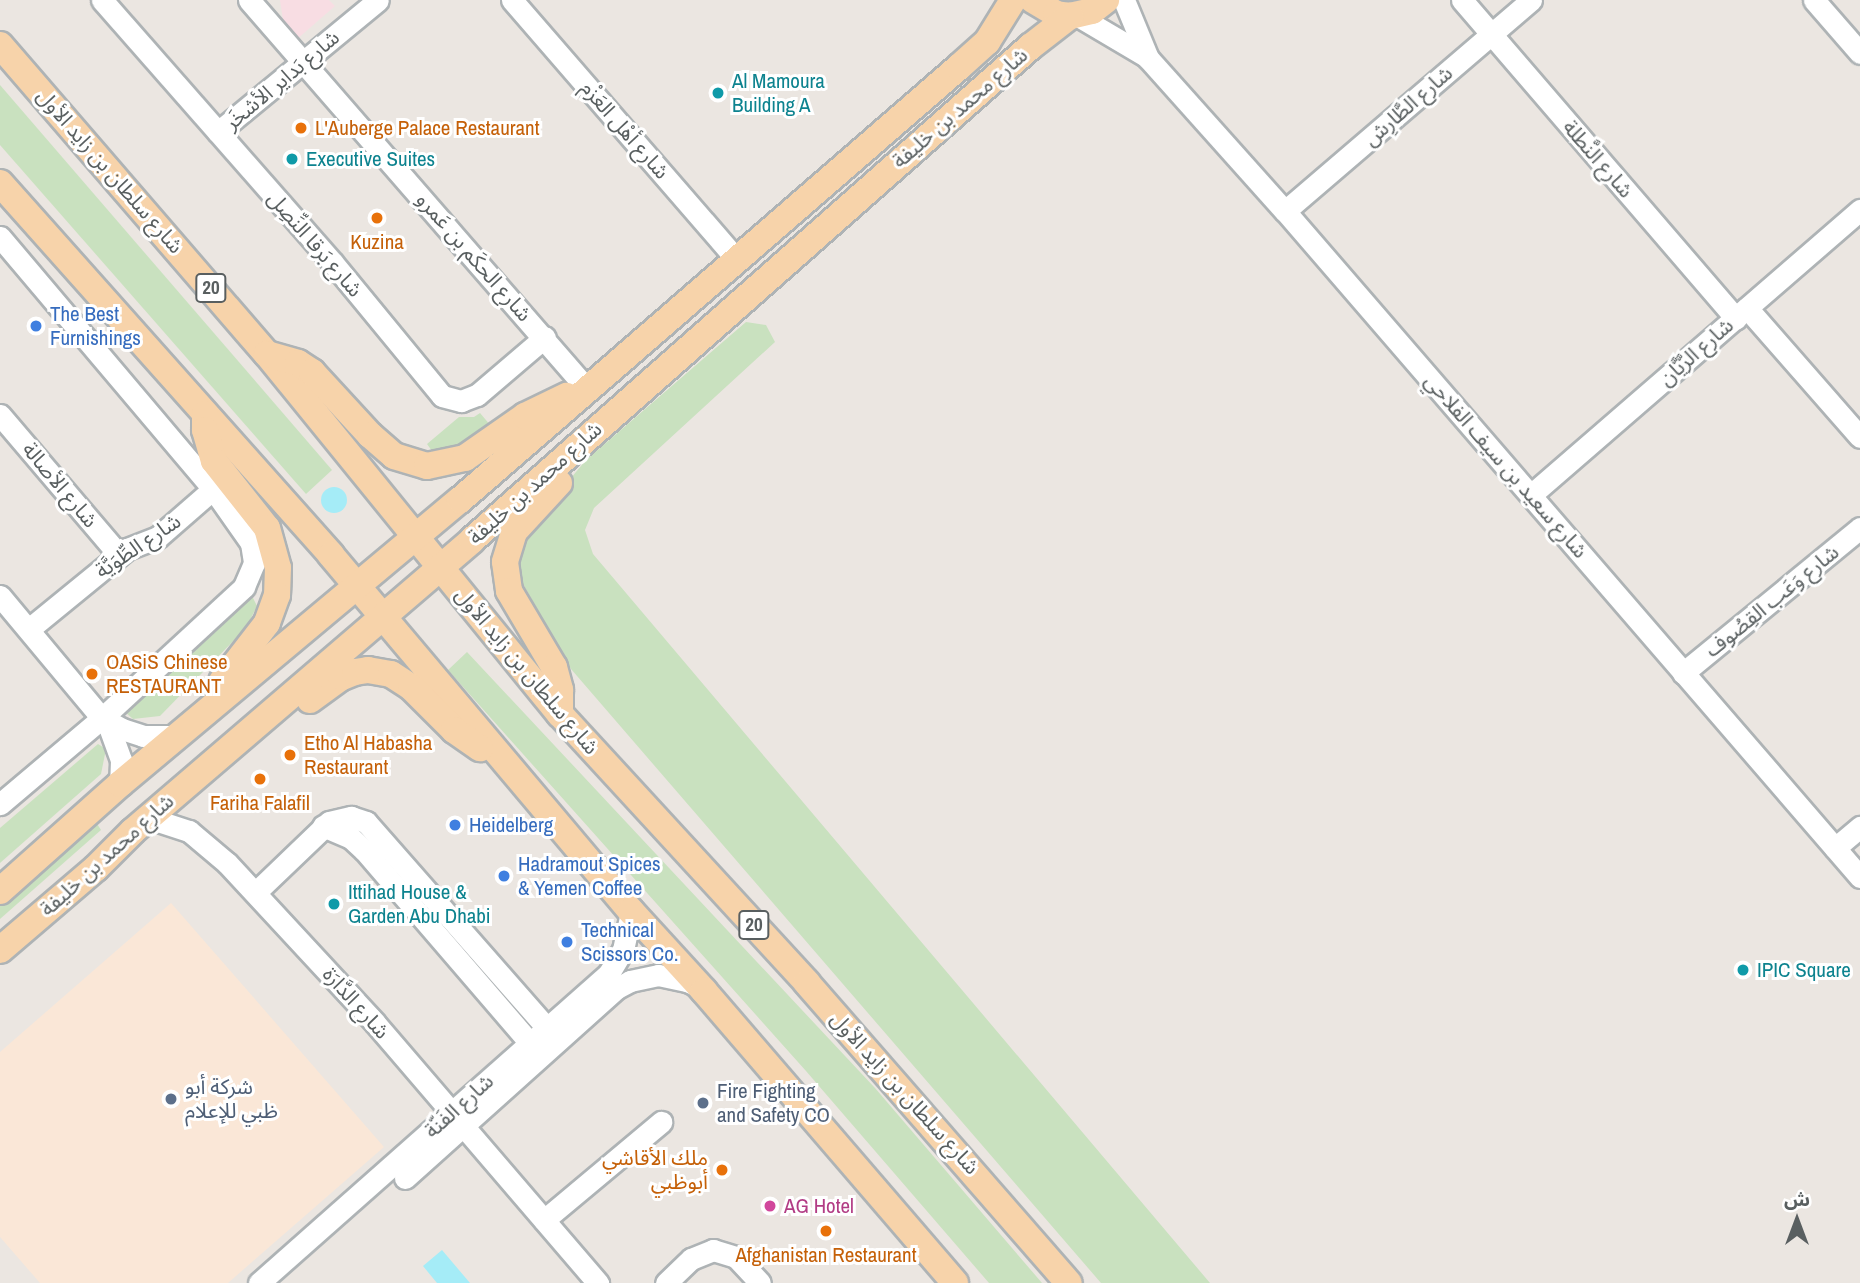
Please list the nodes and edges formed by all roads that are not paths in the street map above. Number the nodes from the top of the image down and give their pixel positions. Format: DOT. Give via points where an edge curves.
graph roads {
  1 [pos="102,0"];
  2 [pos="249,0"];
  3 [pos="512,0"];
  4 [pos="1013,0"];
  5 [pos="1033,0"];
  6 [pos="1106,0"];
  7 [pos="1124,0"];
  8 [pos="1462,0"];
  9 [pos="1531,0"];
  10 [pos="1814,0"];
  11 [pos="372,2"];
  12 [pos="1074,16"];
  13 [pos="1491,35"];
  14 [pos="0,45"];
  15 [pos="1860,53"];
  16 [pos="1148,58"];
  17 [pos="303,62"];
  18 [pos="218,132"];
  19 [pos="0,183"];
  20 [pos="1860,210"];
  21 [pos="1285,211"];
  22 [pos="0,237"];
  23 [pos="737,260"];
  24 [pos="1741,313"];
  25 [pos="545,337"];
  26 [pos="267,354"];
  27 [pos="587,389"];
  28 [pos="205,414"];
  29 [pos="0,415"];
  30 [pos="611,415"];
  31 [pos="1860,437"];
  32 [pos="213,489"];
  33 [pos="1532,495"];
  34 [pos="415,537"];
  35 [pos="1856,539"];
  36 [pos="119,555"];
  37 [pos="440,567"];
  38 [pos="355,586"];
  39 [pos="0,596"];
  40 [pos="381,618"];
  41 [pos="29,629"];
  42 [pos="299,632"];
  43 [pos="325,666"];
  44 [pos="1683,673"];
  45 [pos="561,714"];
  46 [pos="103,718"];
  47 [pos="185,729"];
  48 [pos="223,754"];
  49 [pos="500,755"];
  50 [pos="120,784"];
  51 [pos="2,798"];
  52 [pos="144,821"];
  53 [pos="323,826"];
  54 [pos="1860,827"];
  55 [pos="1835,848"];
  56 [pos="1860,877"];
  57 [pos="0,891"];
  58 [pos="256,892"];
  59 [pos="631,911"];
  60 [pos="0,950"];
  61 [pos="699,987"];
  62 [pos="546,1027"];
  63 [pos="529,1042"];
  64 [pos="459,1119"];
  65 [pos="661,1122"];
  66 [pos="405,1178"];
  67 [pos="544,1220"];
  68 [pos="259,1283"];
  69 [pos="598,1283"];
  70 [pos="666,1283"];
  71 [pos="760,1283"];
  72 [pos="955,1283"];
  73 [pos="1069,1283"];
  1 -- 18 [label="street, شارع بَرقا النِّصِل"];
  2 -- 17 [label="street, شارع الحكَم بن عَمرو"];
  3 -- 23 [label="street, شارع أهْل العَزْم"];
  4 -- 23 [label="main road, شارع محمد بن خليفة" via="987,42"];
  5 -- 12 [label="main road" via="1056,15"];
  6 -- 12 [label="main road, شارع محمد بن خليفة" via="1092,11"];
  7 -- 16 [label="street, شارع سعيد بن سيف الفلاحي"];
  8 -- 13 [label="street, شارع النَّطلة"];
  9 -- 13 [label="street, شارع الطَّارِش"];
  10 -- 15 [label="street"];
  11 -- 17 [label="street, شارع بَداير الأشخَر"];
  12 -- 16 [label="street, شارع سعيد بن سيف الفلاحي"];
  12 -- 30 [label="main road, شارع محمد بن خليفة" via="1030,47"];
  13 -- 21 [label="street, شارع الطَّارِش"];
  13 -- 24 [label="street, شارع النَّطلة"];
  14 -- 26 [label="main road, شارع سلطان بن زايد الأول / 20"];
  16 -- 21 [label="street, شارع سعيد بن سيف الفلاحي"];
  17 -- 18 [label="street, شارع بَداير الأشخَر"];
  17 -- 25 [label="street, شارع الحكَم بن عَمرو"];
  18 -- 25 [label="street, شارع بَرقا النِّصِل" via="442,396 461,401 477,395"];
  19 -- 28 [label="main road"];
  20 -- 24 [label="street, شارع الرَّيَّان"];
  21 -- 33 [label="street, شارع سعيد بن سيف الفلاحي"];
  22 -- 32 [label="street"];
  23 -- 27 [label="main road, شارع محمد بن خليفة"];
  24 -- 31 [label="street, شارع النَّطلة"];
  24 -- 33 [label="street, شارع الرَّيَّان"];
  25 -- 27 [label="street, شارع الحكَم بن عَمرو"];
  26 -- 27 [label="main road" via="312,372 394,456 427,466 465,458 525,416"];
  26 -- 34 [label="main road, شارع سلطان بن زايد الأول / 20"];
  27 -- 34 [label="main road, شارع محمد بن خليفة"];
  28 -- 38 [label="main road"];
  28 -- 47 [label="main road" via="214,461 267,528 279,582 260,637"];
  29 -- 36 [label="street, شارع الأصالة"];
  30 -- 37 [label="main road, شارع محمد بن خليفة"];
  30 -- 45 [label="main road" via="588,452 514,532 505,562 509,591 554,667"];
  32 -- 36 [label="street, شارع الطِّوَيَّة" via="158,537"];
  32 -- 46 [label="street" via="251,542 254,563 244,587"];
  33 -- 44 [label="street, شارع سعيد بن سيف الفلاحي"];
  34 -- 37 [label="main road, شارع سلطان بن زايد الأول / 20"];
  34 -- 38 [label="main road, شارع محمد بن خليفة"];
  35 -- 44 [label="street, شارع وَعَب القِصُوف"];
  36 -- 41 [label="street, شارع الطِّوَيَّة"];
  37 -- 40 [label="main road, شارع محمد بن خليفة"];
  37 -- 45 [label="main road, شارع سلطان بن زايد الأول / 20"];
  38 -- 40 [label="main road"];
  38 -- 42 [label="main road, شارع محمد بن خليفة"];
  39 -- 41 [label="street"];
  40 -- 43 [label="main road, شارع محمد بن خليفة"];
  40 -- 49 [label="main road"];
  41 -- 46 [label="street"];
  42 -- 43 [label="main road" via="322,637 329,651"];
  42 -- 47 [label="main road, شارع محمد بن خليفة"];
  43 -- 48 [label="main road, شارع محمد بن خليفة"];
  44 -- 55 [label="street, شارع سعيد بن سيف الفلاحي"];
  45 -- 73 [label="main road, شارع سلطان بن زايد الأول / 20" via="817,994"];
  46 -- 47 [label="street" via="143,736"];
  46 -- 50 [label="street" via="119,749"];
  46 -- 51 [label="street"];
  47 -- 50 [label="main road, شارع محمد بن خليفة"];
  48 -- 49 [label="main road" via="258,741 342,677 368,670 402,680 468,741"];
  48 -- 52 [label="main road, شارع محمد بن خليفة"];
  49 -- 59 [label="main road"];
  50 -- 57 [label="main road, شارع محمد بن خليفة"];
  52 -- 58 [label="street, شارع الدَّارَة" via="174,825 203,840"];
  52 -- 60 [label="main road, شارع محمد بن خليفة"];
  53 -- 58 [label="street"];
  53 -- 62 [label="street" via="336,818 351,817 371,826"];
  53 -- 63 [label="street" via="351,838 364,850"];
  54 -- 55 [label="street"];
  55 -- 56 [label="street, شارع سعيد بن سيف الفلاحي"];
  58 -- 64 [label="street, شارع الدَّارَة"];
  59 -- 61 [label="main road"];
  59 -- 62 [label="street, شارع الفَنّة" via="627,937 609,973"];
  61 -- 64 [label="street, شارع الفَنّة" via="658,975 617,988"];
  61 -- 72 [label="main road"];
  62 -- 63 [label="street, شارع الفَنّة"];
  63 -- 64 [label="street, شارع الفَنّة"];
  64 -- 66 [label="street, شارع الفَنّة"];
  64 -- 67 [label="street, شارع الدَّارَة"];
  64 -- 68 [label="street, شارع الفَنّة"];
  65 -- 67 [label="street"];
  67 -- 69 [label="street, شارع الدَّارَة"];
  70 -- 71 [label="street" via="691,1259 713,1250 736,1257"];
}
